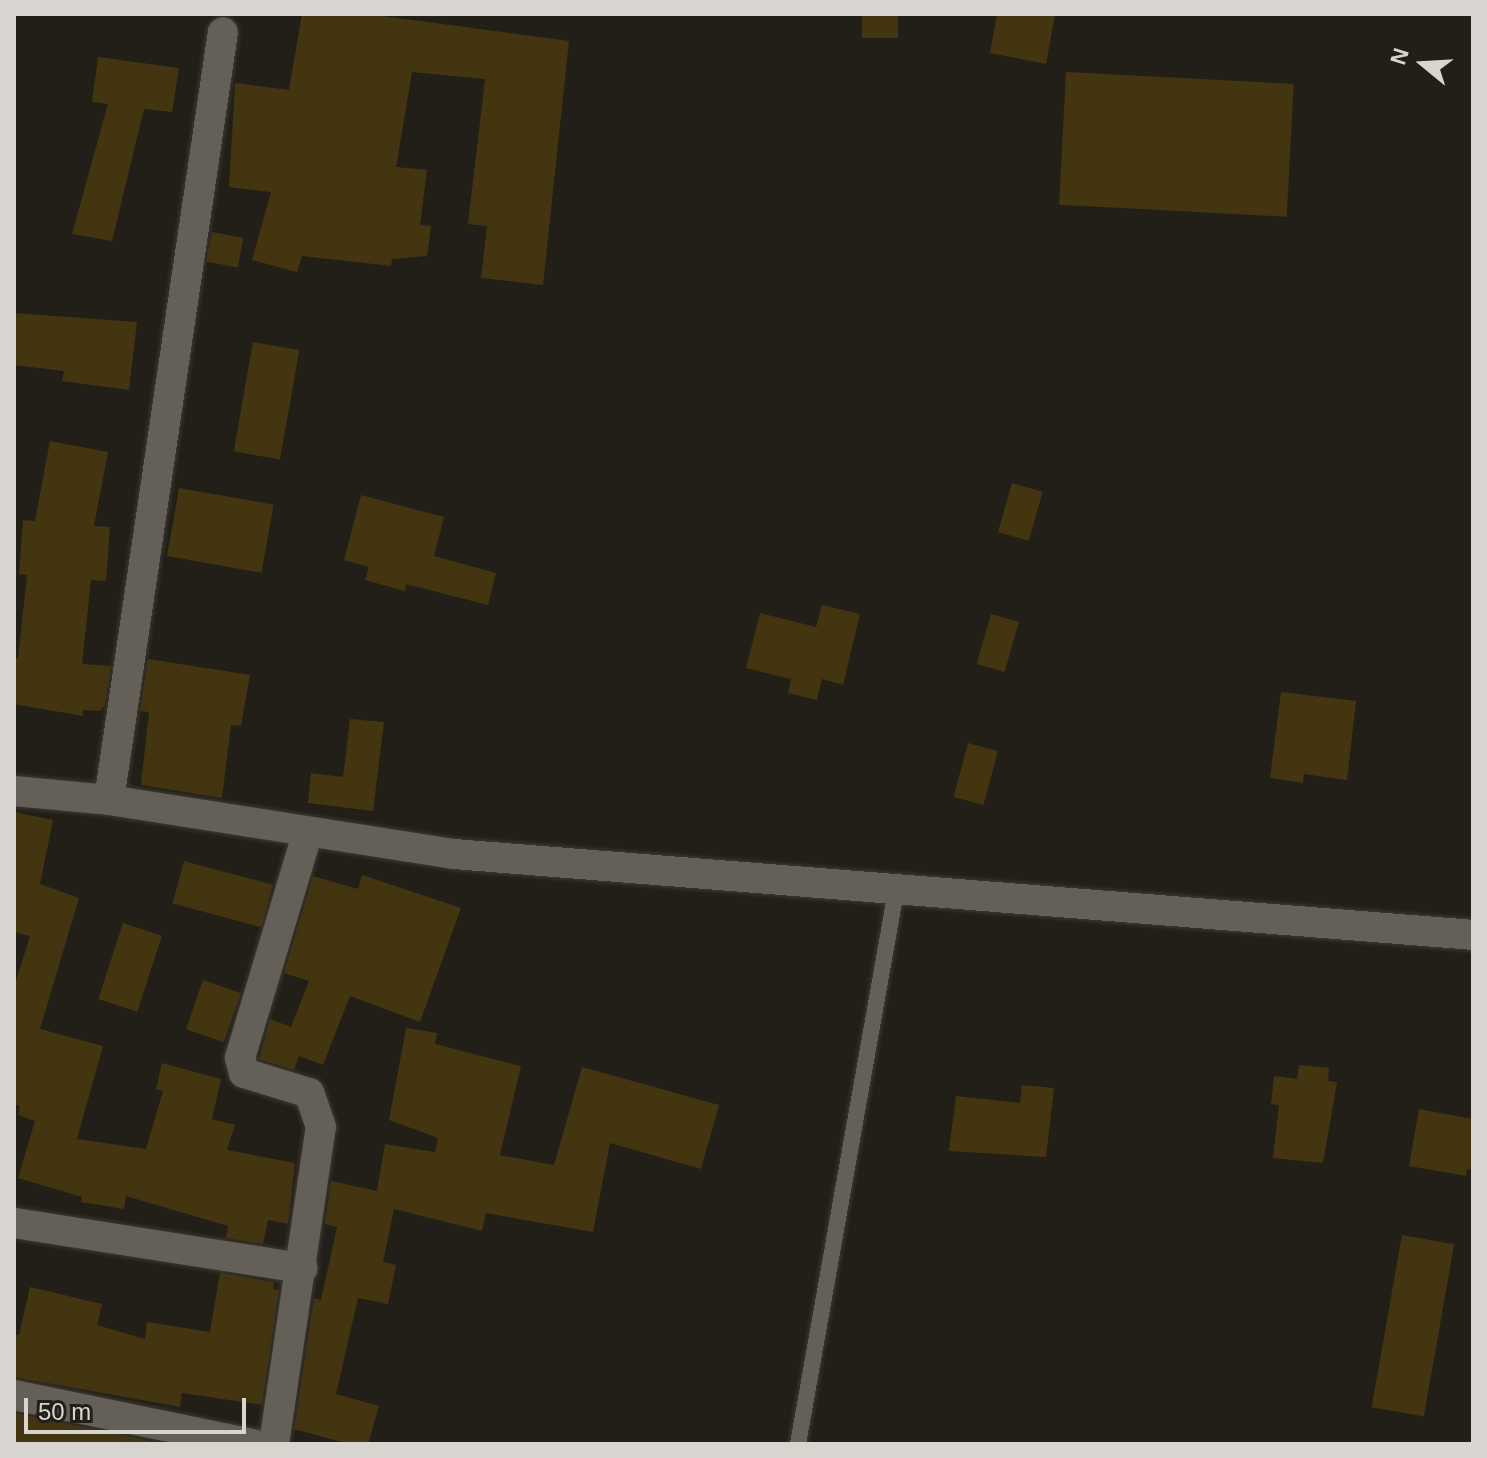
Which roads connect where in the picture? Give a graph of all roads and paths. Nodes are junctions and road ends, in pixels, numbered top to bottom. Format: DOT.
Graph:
graph roads {
  1 [pos="223,32"];
  2 [pos="14,791"];
  3 [pos="109,800"];
  4 [pos="307,835"];
  5 [pos="896,891"];
  6 [pos="1473,935"];
  7 [pos="14,1223"];
  8 [pos="303,1268"];
  9 [pos="14,1395"];
  10 [pos="253,1444"];
  11 [pos="274,1444"];
  12 [pos="798,1444"];
  1 -- 3 [label="street"];
  2 -- 3 [label="street"];
  3 -- 4 [label="street"];
  4 -- 5 [label="street"];
  4 -- 8 [label="street"];
  5 -- 6 [label="street"];
  5 -- 12 [label="lane"];
  7 -- 8 [label="street"];
  8 -- 11 [label="street"];
  9 -- 10 [label="street"];
}
